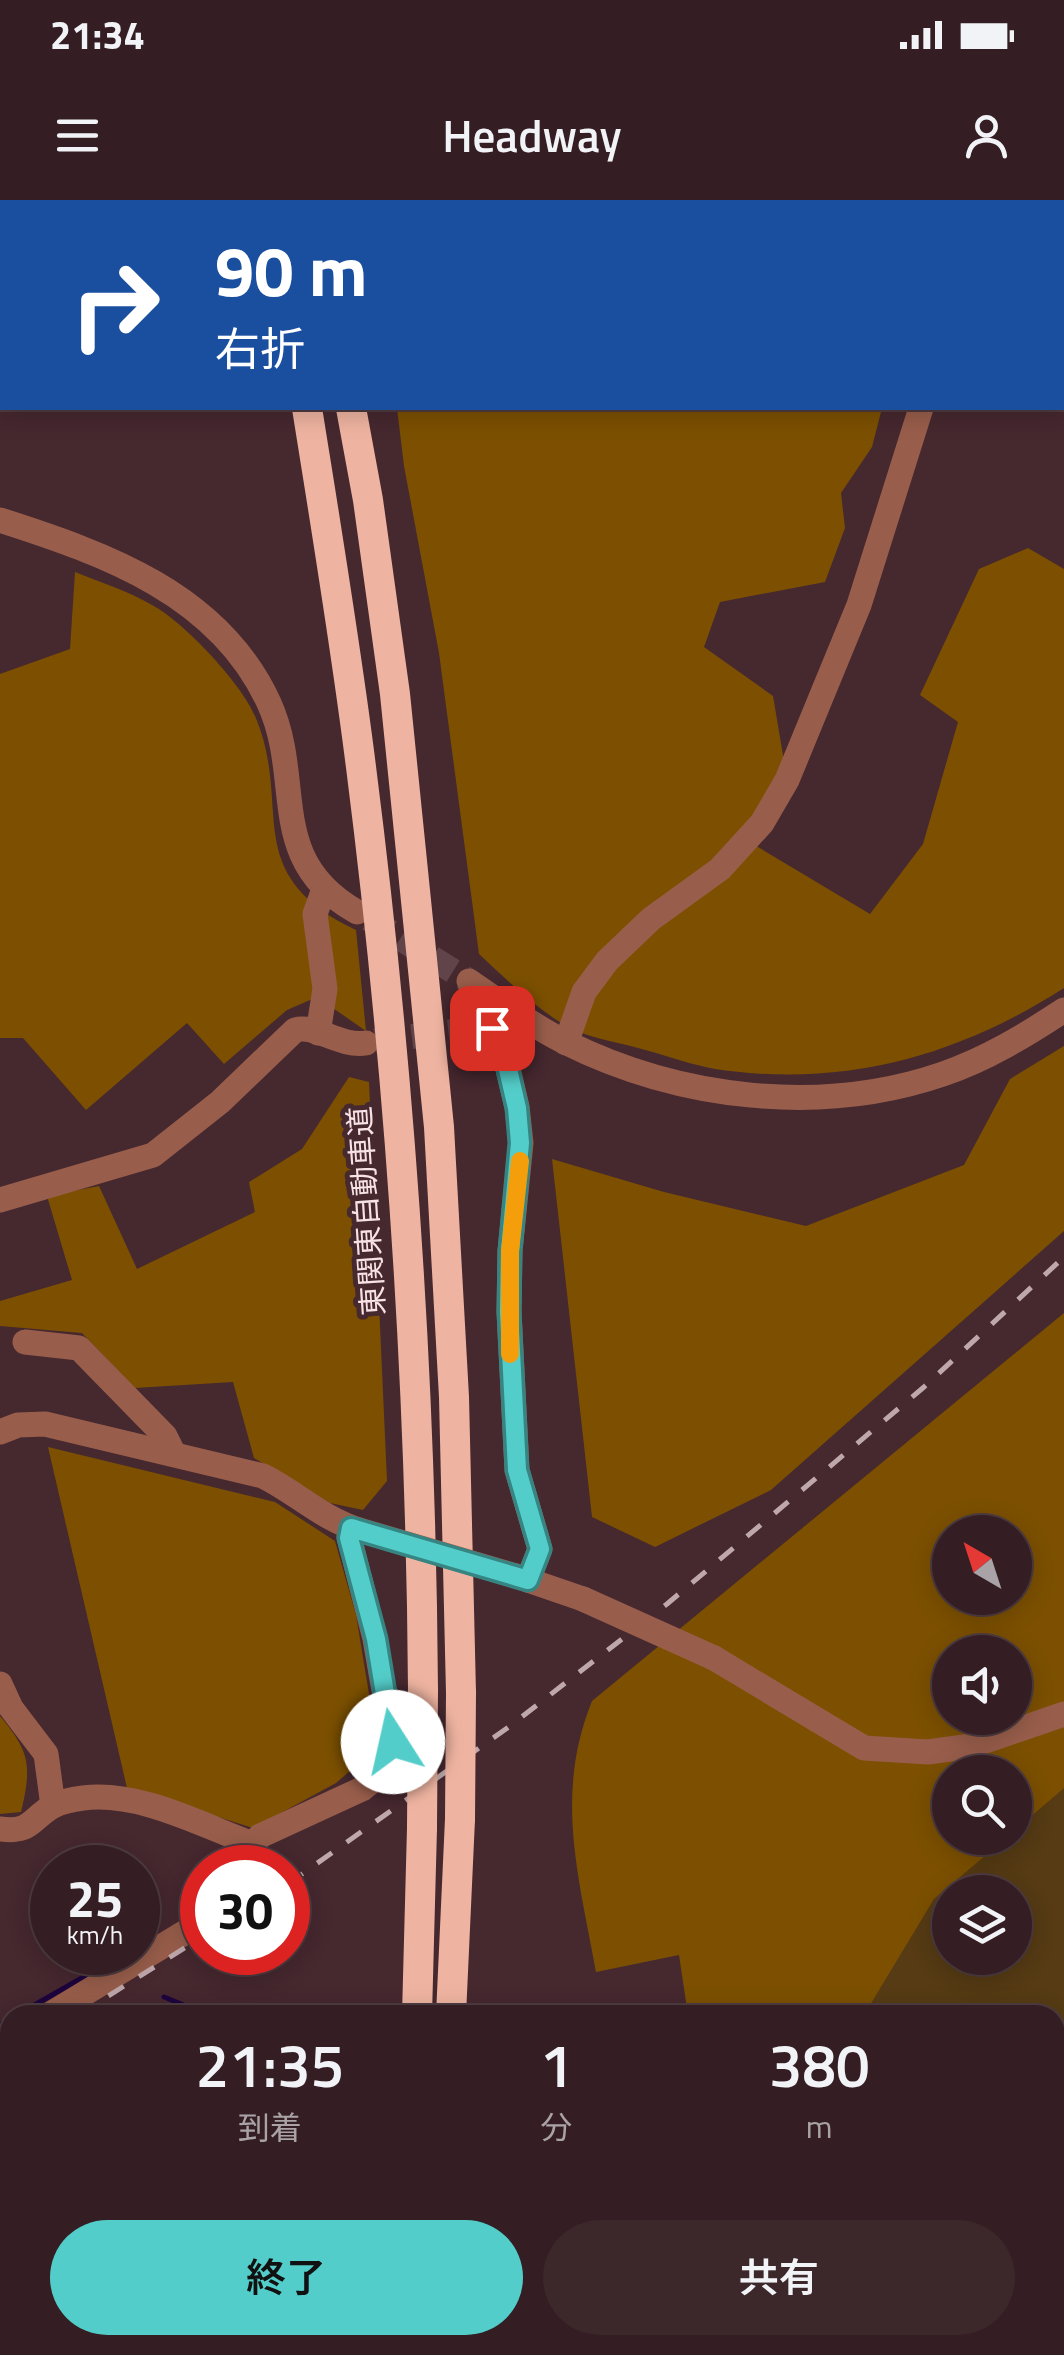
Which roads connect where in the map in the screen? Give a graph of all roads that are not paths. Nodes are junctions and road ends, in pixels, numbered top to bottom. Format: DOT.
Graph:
graph roads {
  1 [pos="293,410"];
  2 [pos="307,410"];
  3 [pos="351,410"];
  4 [pos="920,410"];
  5 [pos="0,520"];
  6 [pos="342,632"];
  7 [pos="324,888"];
  8 [pos="357,912"];
  9 [pos="468,981"];
  10 [pos="1064,1010"];
  11 [pos="497,1023"];
  12 [pos="318,1033"];
  13 [pos="366,1043"];
  14 [pos="566,1043"];
  15 [pos="0,1200"];
  16 [pos="25,1342"];
  17 [pos="0,1432"];
  18 [pos="174,1454"];
  19 [pos="355,1529"];
  20 [pos="522,1578"];
  21 [pos="0,1684"];
  22 [pos="1064,1714"];
  23 [pos="52,1806"];
  24 [pos="0,1829"];
  25 [pos="227,1845"];
  26 [pos="263,1845"];
  27 [pos="180,1935"];
  28 [pos="65,2005"];
  29 [pos="417,2005"];
  30 [pos="451,2005"];
  1 -- 6 [label="highway"];
  2 -- 6 [label="highway, 東関東自動車道"];
  3 -- 30 [label="highway, bridge"];
  4 -- 14 [label="street"];
  5 -- 7 [label="street"];
  6 -- 29 [label="highway, 東関東自動車道, bridge"];
  7 -- 8 [label="street"];
  7 -- 12 [label="street"];
  9 -- 11 [label="street"];
  10 -- 14 [label="street"];
  11 -- 14 [label="street"];
  11 -- 20 [label="street"];
  12 -- 13 [label="street"];
  12 -- 15 [label="street"];
  16 -- 18 [label="street"];
  17 -- 18 [label="street"];
  18 -- 19 [label="street"];
  19 -- 20 [label="street, bridge"];
  19 -- 26 [label="street"];
  20 -- 22 [label="street, bridge"];
  21 -- 23 [label="street"];
  23 -- 24 [label="street"];
  23 -- 25 [label="street"];
  27 -- 28 [label="street"];
}
